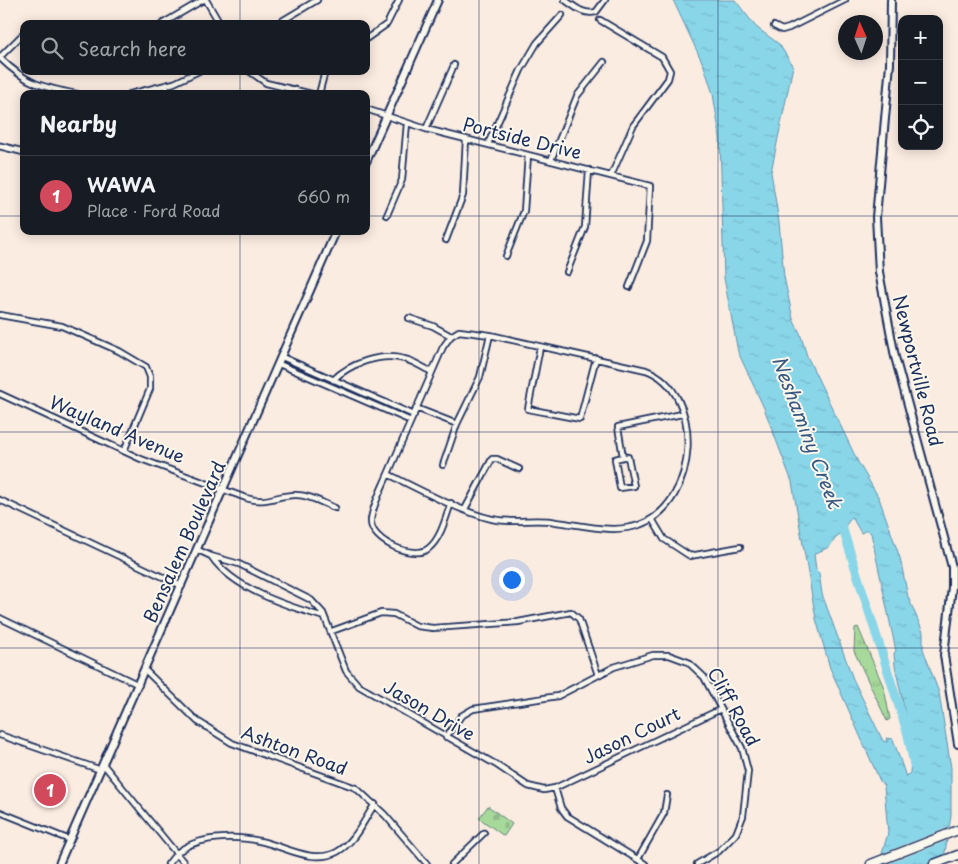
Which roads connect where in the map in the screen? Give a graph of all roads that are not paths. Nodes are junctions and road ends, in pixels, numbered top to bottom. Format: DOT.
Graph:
graph roads {
  1 [pos="205,0"];
  2 [pos="317,0"];
  3 [pos="399,0"];
  4 [pos="438,0"];
  5 [pos="565,0"];
  6 [pos="605,0"];
  7 [pos="845,0"];
  8 [pos="891,0"];
  9 [pos="562,15"];
  10 [pos="169,20"];
  11 [pos="218,20"];
  12 [pos="284,20"];
  13 [pos="600,20"];
  14 [pos="774,26"];
  15 [pos="370,36"];
  16 [pos="20,37"];
  17 [pos="0,57"];
  18 [pos="604,62"];
  19 [pos="454,65"];
  20 [pos="190,75"];
  21 [pos="255,75"];
  22 [pos="324,75"];
  23 [pos="166,86"];
  24 [pos="61,90"];
  25 [pos="148,90"];
  26 [pos="167,90"];
  27 [pos="297,90"];
  28 [pos="320,90"];
  29 [pos="370,111"];
  30 [pos="386,117"];
  31 [pos="407,123"];
  32 [pos="426,129"];
  33 [pos="466,139"];
  34 [pos="488,144"];
  35 [pos="0,146"];
  36 [pos="20,151"];
  37 [pos="370,153"];
  38 [pos="528,155"];
  39 [pos="552,160"];
  40 [pos="589,170"];
  41 [pos="612,176"];
  42 [pos="387,215"];
  43 [pos="333,235"];
  44 [pos="446,240"];
  45 [pos="506,256"];
  46 [pos="567,272"];
  47 [pos="629,287"];
  48 [pos="0,315"];
  49 [pos="409,318"];
  50 [pos="490,335"];
  51 [pos="451,336"];
  52 [pos="540,347"];
  53 [pos="282,357"];
  54 [pos="596,358"];
  55 [pos="279,364"];
  56 [pos="432,372"];
  57 [pos="333,380"];
  58 [pos="0,394"];
  59 [pos="416,408"];
  60 [pos="682,414"];
  61 [pos="414,415"];
  62 [pos="411,421"];
  63 [pos="457,424"];
  64 [pos="124,452"];
  65 [pos="623,457"];
  66 [pos="443,465"];
  67 [pos="519,469"];
  68 [pos="388,474"];
  69 [pos="224,490"];
  70 [pos="0,500"];
  71 [pos="452,503"];
  72 [pos="335,508"];
  73 [pos="465,509"];
  74 [pos="652,519"];
  75 [pos="740,547"];
  76 [pos="198,550"];
  77 [pos="211,556"];
  78 [pos="182,586"];
  79 [pos="955,587"];
  80 [pos="324,617"];
  81 [pos="0,618"];
  82 [pos="332,631"];
  83 [pos="145,670"];
  84 [pos="598,675"];
  85 [pos="138,685"];
  86 [pos="721,709"];
  87 [pos="0,735"];
  88 [pos="446,736"];
  89 [pos="958,744"];
  90 [pos="102,767"];
  91 [pos="555,788"];
  92 [pos="667,795"];
  93 [pos="375,804"];
  94 [pos="0,812"];
  95 [pos="958,830"];
  96 [pos="484,833"];
  97 [pos="70,840"];
  98 [pos="176,854"];
  99 [pos="958,855"];
  100 [pos="638,859"];
  101 [pos="59,864"];
  102 [pos="168,864"];
  103 [pos="185,864"];
  104 [pos="427,864"];
  105 [pos="452,864"];
  106 [pos="645,864"];
  107 [pos="696,864"];
  108 [pos="872,864"];
  109 [pos="934,864"];
  1 -- 10 [label="street"];
  1 -- 11 [label="street"];
  2 -- 12 [label="street"];
  3 -- 15 [label="street"];
  4 -- 30 [label="main road"];
  5 -- 6 [label="street"];
  7 -- 14 [label="street"];
  8 -- 79 [label="main road, Newportville Road"];
  9 -- 34 [label="street"];
  13 -- 41 [label="street"];
  16 -- 17 [label="street"];
  17 -- 24 [label="street"];
  18 -- 39 [label="street"];
  19 -- 32 [label="street"];
  20 -- 23 [label="street"];
  21 -- 27 [label="street"];
  22 -- 28 [label="street"];
  23 -- 25 [label="street"];
  23 -- 26 [label="street"];
  29 -- 30 [label="street, Portside Drive"];
  30 -- 31 [label="street, Portside Drive"];
  30 -- 37 [label="main road"];
  31 -- 32 [label="street, Portside Drive"];
  31 -- 42 [label="street"];
  32 -- 33 [label="street, Portside Drive"];
  33 -- 34 [label="street, Portside Drive"];
  33 -- 44 [label="street"];
  34 -- 38 [label="street, Portside Drive"];
  35 -- 36 [label="street"];
  38 -- 39 [label="street, Portside Drive"];
  38 -- 45 [label="street"];
  39 -- 40 [label="street, Portside Drive"];
  40 -- 41 [label="street, Portside Drive"];
  40 -- 46 [label="street"];
  41 -- 47 [label="street, Portside Drive"];
  43 -- 53 [label="main road, Bensalem Boulevard"];
  48 -- 64 [label="street"];
  49 -- 51 [label="street"];
  50 -- 51 [label="street"];
  50 -- 52 [label="street"];
  50 -- 63 [label="street"];
  51 -- 56 [label="street"];
  52 -- 54 [label="street"];
  52 -- 54 [label="street"];
  53 -- 55 [label="main road, Bensalem Boulevard"];
  53 -- 57 [label="street"];
  54 -- 60 [label="street"];
  55 -- 62 [label="street"];
  55 -- 69 [label="main road, Bensalem Boulevard"];
  56 -- 57 [label="street"];
  56 -- 59 [label="street"];
  57 -- 61 [label="street"];
  58 -- 64 [label="street, Wayland Avenue"];
  59 -- 61 [label="street"];
  59 -- 63 [label="street"];
  60 -- 65 [label="street"];
  60 -- 74 [label="street"];
  61 -- 62 [label="street"];
  62 -- 68 [label="street"];
  63 -- 66 [label="street"];
  64 -- 69 [label="street, Wayland Avenue"];
  65 -- 65 [label="street"];
  67 -- 73 [label="street"];
  68 -- 71 [label="street"];
  68 -- 71 [label="street"];
  69 -- 72 [label="street, Wayland Avenue"];
  69 -- 76 [label="main road, Bensalem Boulevard"];
  70 -- 78 [label="street"];
  71 -- 73 [label="street"];
  73 -- 74 [label="street"];
  74 -- 75 [label="street"];
  76 -- 77 [label="street, Jason Drive"];
  76 -- 78 [label="main road, Bensalem Boulevard"];
  77 -- 80 [label="street, Jason Drive"];
  77 -- 80 [label="street, Jason Drive"];
  78 -- 83 [label="main road, Bensalem Boulevard"];
  79 -- 89 [label="main road, Newportville Road"];
  80 -- 82 [label="street, Jason Drive"];
  81 -- 85 [label="street"];
  82 -- 84 [label="street"];
  82 -- 88 [label="street, Jason Drive"];
  83 -- 85 [label="main road, Bensalem Boulevard"];
  83 -- 93 [label="street, Ashton Road"];
  84 -- 86 [label="street, Cliff Road"];
  84 -- 88 [label="street, Cliff Road"];
  85 -- 90 [label="main road, Bensalem Boulevard"];
  86 -- 91 [label="street, Jason Court"];
  86 -- 107 [label="street, Cliff Road"];
  87 -- 90 [label="street"];
  88 -- 91 [label="street, Jason Drive"];
  90 -- 97 [label="main road, Bensalem Boulevard"];
  90 -- 98 [label="street"];
  91 -- 100 [label="street"];
  92 -- 100 [label="street"];
  93 -- 98 [label="street"];
  93 -- 104 [label="street, Ashton Road"];
  94 -- 97 [label="street"];
  95 -- 108 [label="highway"];
  96 -- 105 [label="street"];
  97 -- 101 [label="main road, Bensalem Boulevard"];
  98 -- 102 [label="street"];
  98 -- 103 [label="street"];
  99 -- 109 [label="highway"];
  100 -- 106 [label="street"];
}
